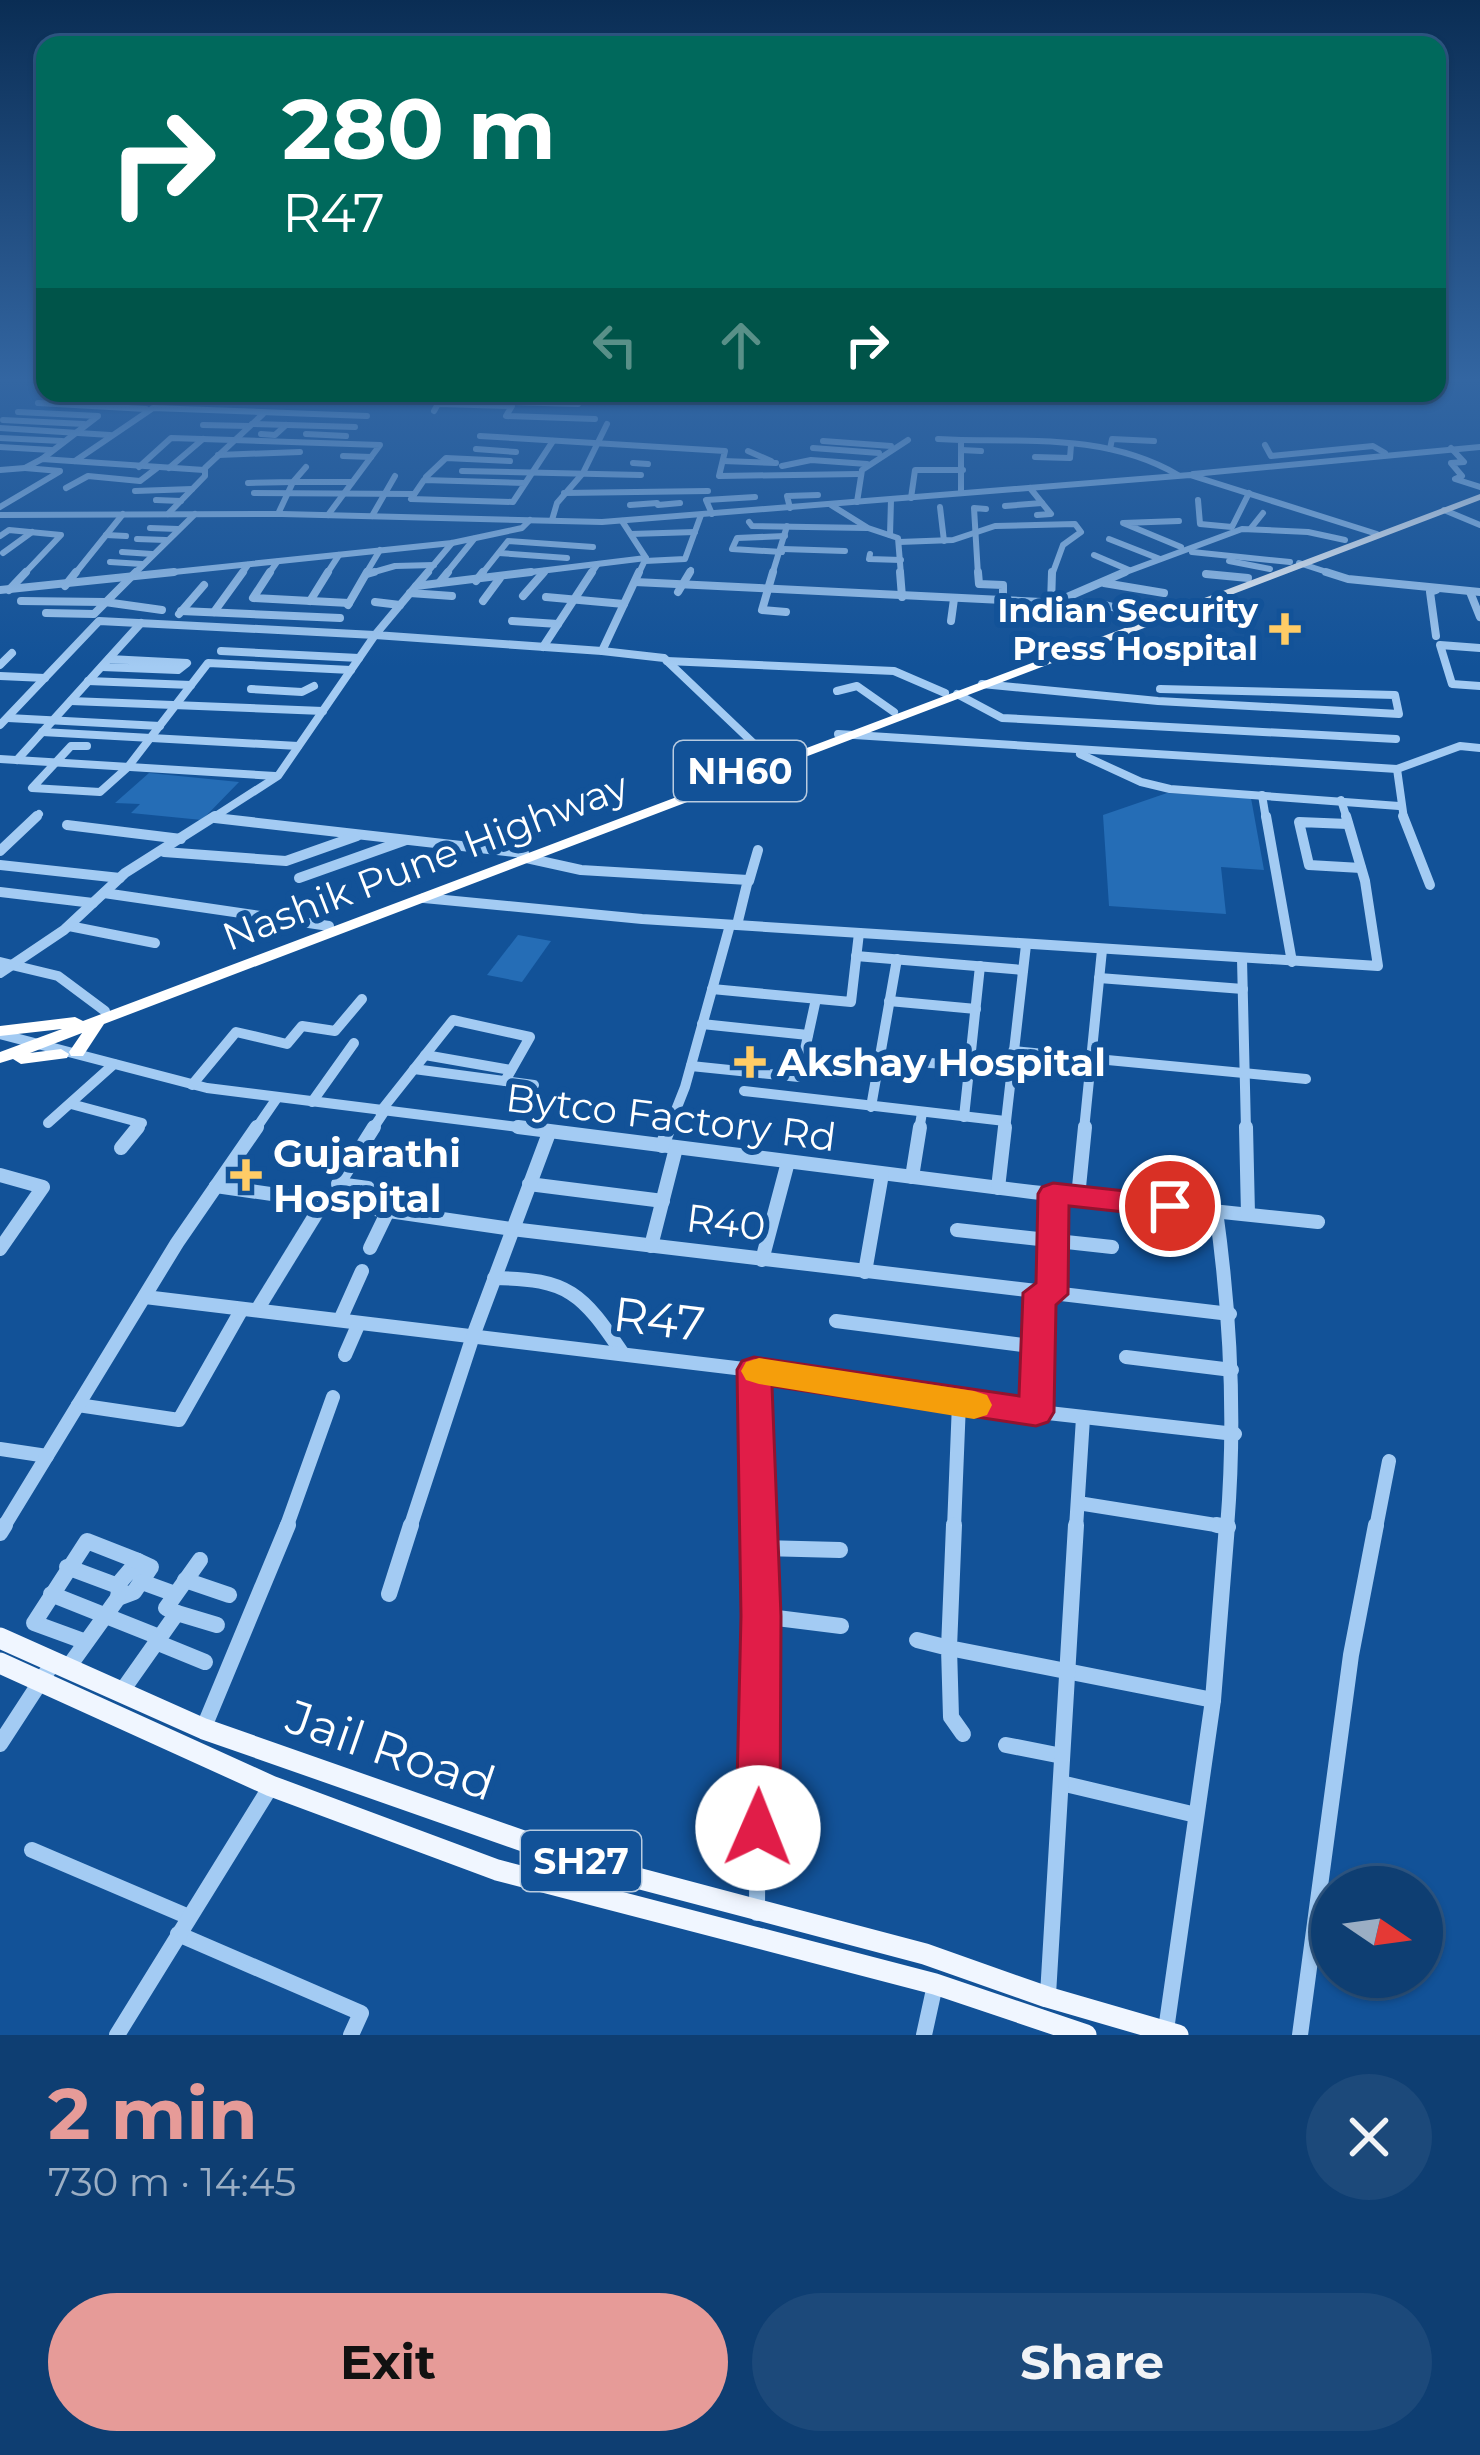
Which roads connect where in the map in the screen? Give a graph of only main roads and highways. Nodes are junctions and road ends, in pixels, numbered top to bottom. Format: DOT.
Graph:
graph roads {
  1 [pos="1480,493"];
  2 [pos="1373,533"];
  3 [pos="1295,562"];
  4 [pos="1150,619"];
  5 [pos="951,693"];
  6 [pos="842,736"];
  7 [pos="523,856"];
  8 [pos="101,1017"];
  9 [pos="75,1022"];
  10 [pos="11,1045"];
  11 [pos="0,1638"];
  12 [pos="0,1664"];
  13 [pos="54,1674"];
  14 [pos="609,1870"];
  15 [pos="598,1898"];
  16 [pos="1045,2009"];
  17 [pos="1172,2033"];
  18 [pos="1086,2035"];
  1 -- 2 [label="highway, Nashik Pune Highway / NH60"];
  1 -- 2 [label="highway, Nashik Pune Highway / NH60"];
  2 -- 3 [label="highway, Nashik Pune Highway / NH60"];
  2 -- 3 [label="highway, Nashik Pune Highway / NH60"];
  3 -- 4 [label="highway, Nashik Pune Highway / NH60"];
  3 -- 4 [label="highway, Nashik Pune Highway / NH60"];
  4 -- 5 [label="highway, Nashik Pune Highway / NH60"];
  4 -- 5 [label="highway, Nashik Pune Highway / NH60"];
  5 -- 6 [label="highway, Nashik Pune Highway / NH60"];
  5 -- 6 [label="highway, Nashik Pune Highway / NH60"];
  6 -- 7 [label="highway, Nashik Pune Highway / NH60"];
  6 -- 7 [label="highway, Nashik Pune Highway / NH60"];
  7 -- 8 [label="highway, Nashik Pune Highway / NH60"];
  7 -- 8 [label="highway, Nashik Pune Highway / NH60"];
  8 -- 9 [label="highway, Nashik Pune Highway / NH60"];
  8 -- 10 [label="highway, Nashik Pune Highway / NH60"];
  8 -- 10 [label="highway"];
  9 -- 10 [label="highway"];
  9 -- 10 [label="highway, Nashik Pune Highway / NH60"];
  11 -- 13 [label="main road, Jail Road / SH27"];
  12 -- 13 [label="main road"];
  13 -- 14 [label="main road, Jail Road / SH27"];
  13 -- 15 [label="main road"];
  14 -- 15 [label="main road"];
  14 -- 16 [label="main road, Jail Road / SH27"];
  15 -- 16 [label="main road"];
  16 -- 17 [label="main road, Jail Road / SH27"];
  16 -- 18 [label="main road"];
}
